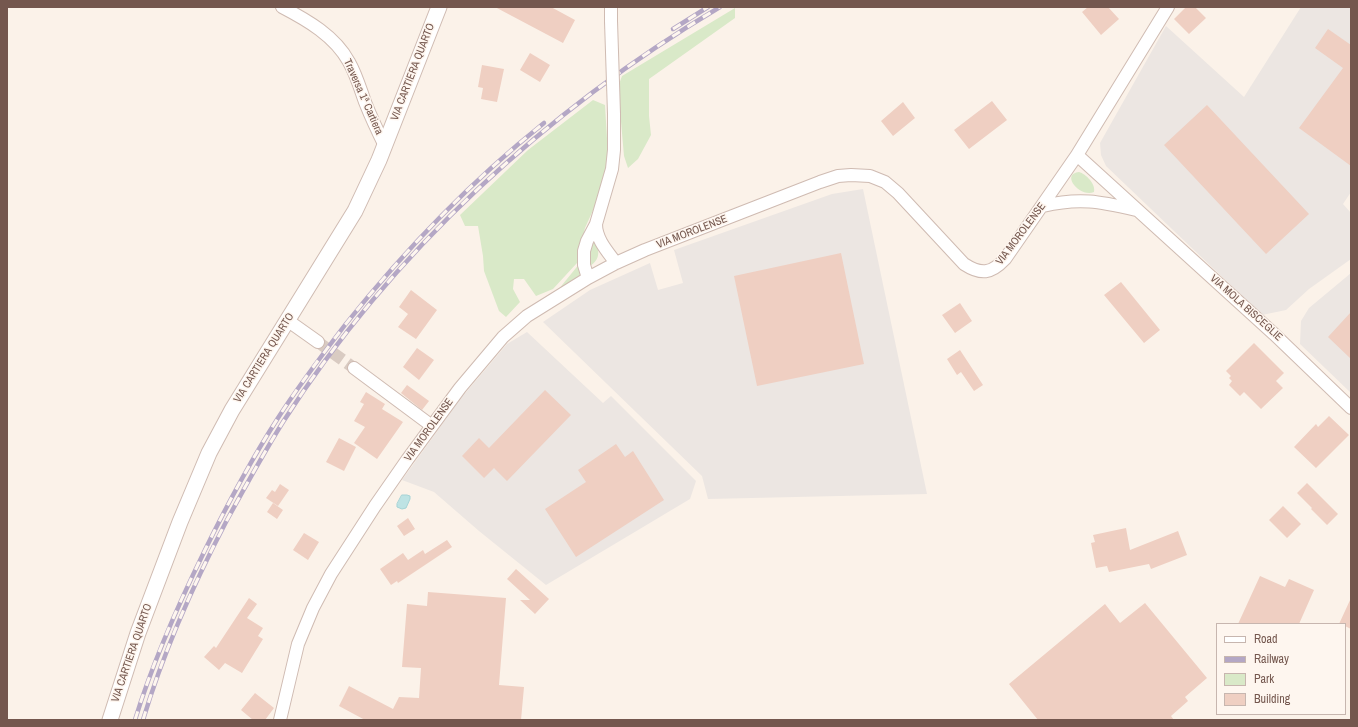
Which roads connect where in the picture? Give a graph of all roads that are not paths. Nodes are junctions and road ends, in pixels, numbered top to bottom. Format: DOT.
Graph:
graph roads {
  1 [pos="282,7"];
  2 [pos="439,7"];
  3 [pos="611,7"];
  4 [pos="1168,7"];
  5 [pos="385,146"];
  6 [pos="1077,155"];
  7 [pos="1043,206"];
  8 [pos="1138,211"];
  9 [pos="596,224"];
  10 [pos="616,263"];
  11 [pos="588,278"];
  12 [pos="287,320"];
  13 [pos="318,342"];
  14 [pos="354,368"];
  15 [pos="1351,408"];
  16 [pos="432,426"];
  17 [pos="110,720"];
  18 [pos="280,720"];
  1 -- 5 [label="street, Traversa 1ª Cartiera"];
  2 -- 5 [label="street, VIA CARTIERA QUARTO"];
  3 -- 9 [label="street, bridge"];
  4 -- 6 [label="street, VIA MOROLENSE"];
  5 -- 12 [label="street, VIA CARTIERA QUARTO"];
  6 -- 7 [label="street, VIA MOROLENSE"];
  6 -- 8 [label="street, VIA MOLA BISCEGLIE"];
  7 -- 8 [label="street, VIA MOLA BISCEGLIE"];
  7 -- 10 [label="street, VIA MOROLENSE"];
  8 -- 15 [label="street, VIA MOLA BISCEGLIE"];
  9 -- 10 [label="street"];
  9 -- 11 [label="street"];
  10 -- 11 [label="street, VIA MOROLENSE"];
  11 -- 16 [label="street, VIA MOROLENSE"];
  12 -- 13 [label="street"];
  12 -- 17 [label="street, VIA CARTIERA QUARTO"];
  14 -- 16 [label="street"];
  16 -- 18 [label="street, VIA MOROLENSE"];
}
